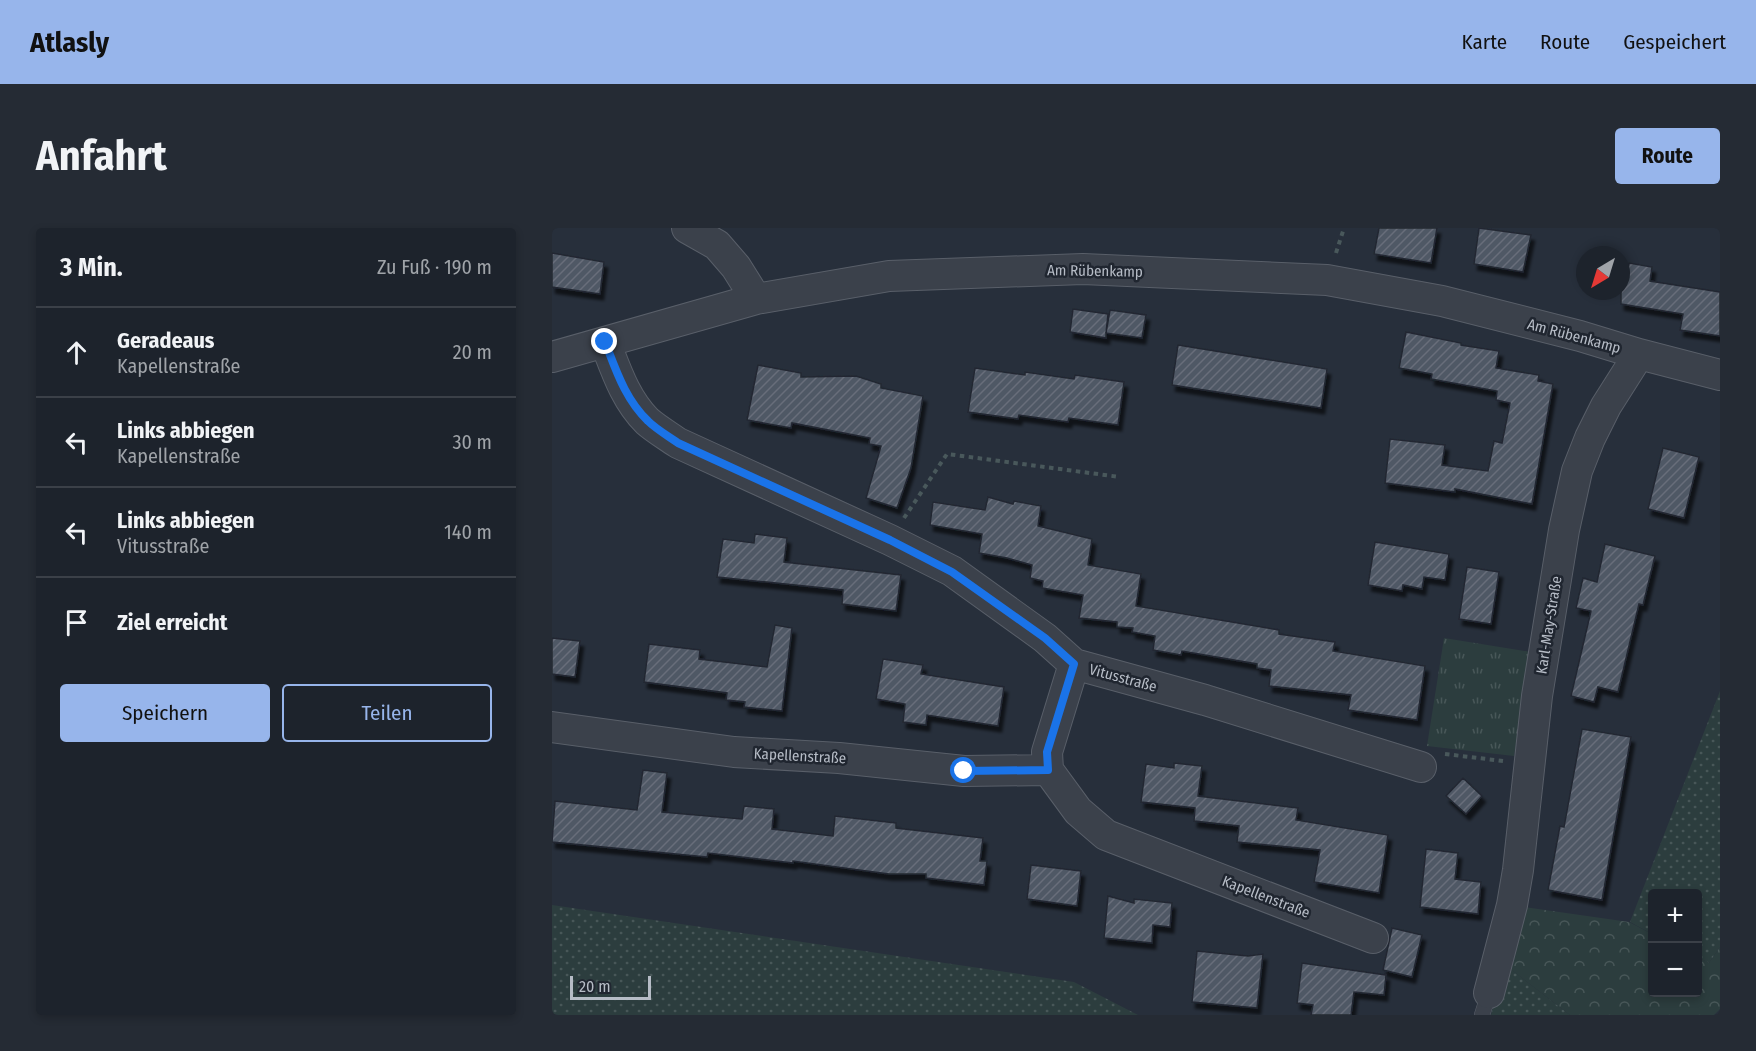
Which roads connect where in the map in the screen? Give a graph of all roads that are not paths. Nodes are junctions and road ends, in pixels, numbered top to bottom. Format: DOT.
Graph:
graph roads {
  1 [pos="687,228"];
  2 [pos="756,299"];
  3 [pos="605,342"];
  4 [pos="1639,354"];
  5 [pos="552,357"];
  6 [pos="1720,375"];
  7 [pos="1074,664"];
  8 [pos="552,727"];
  9 [pos="1421,767"];
  10 [pos="1048,770"];
  11 [pos="1373,938"];
  12 [pos="1486,1004"];
  1 -- 2 [label="street"];
  2 -- 3 [label="street, Am Rübenkamp"];
  2 -- 4 [label="street, Am Rübenkamp"];
  3 -- 5 [label="street, Am Rübenkamp"];
  3 -- 7 [label="street, Vitusstraße"];
  4 -- 6 [label="street"];
  4 -- 12 [label="street, Karl-May-Straße"];
  7 -- 9 [label="street, Vitusstraße"];
  7 -- 10 [label="street"];
  8 -- 10 [label="street, Kapellenstraße"];
  10 -- 11 [label="street, Kapellenstraße"];
}
